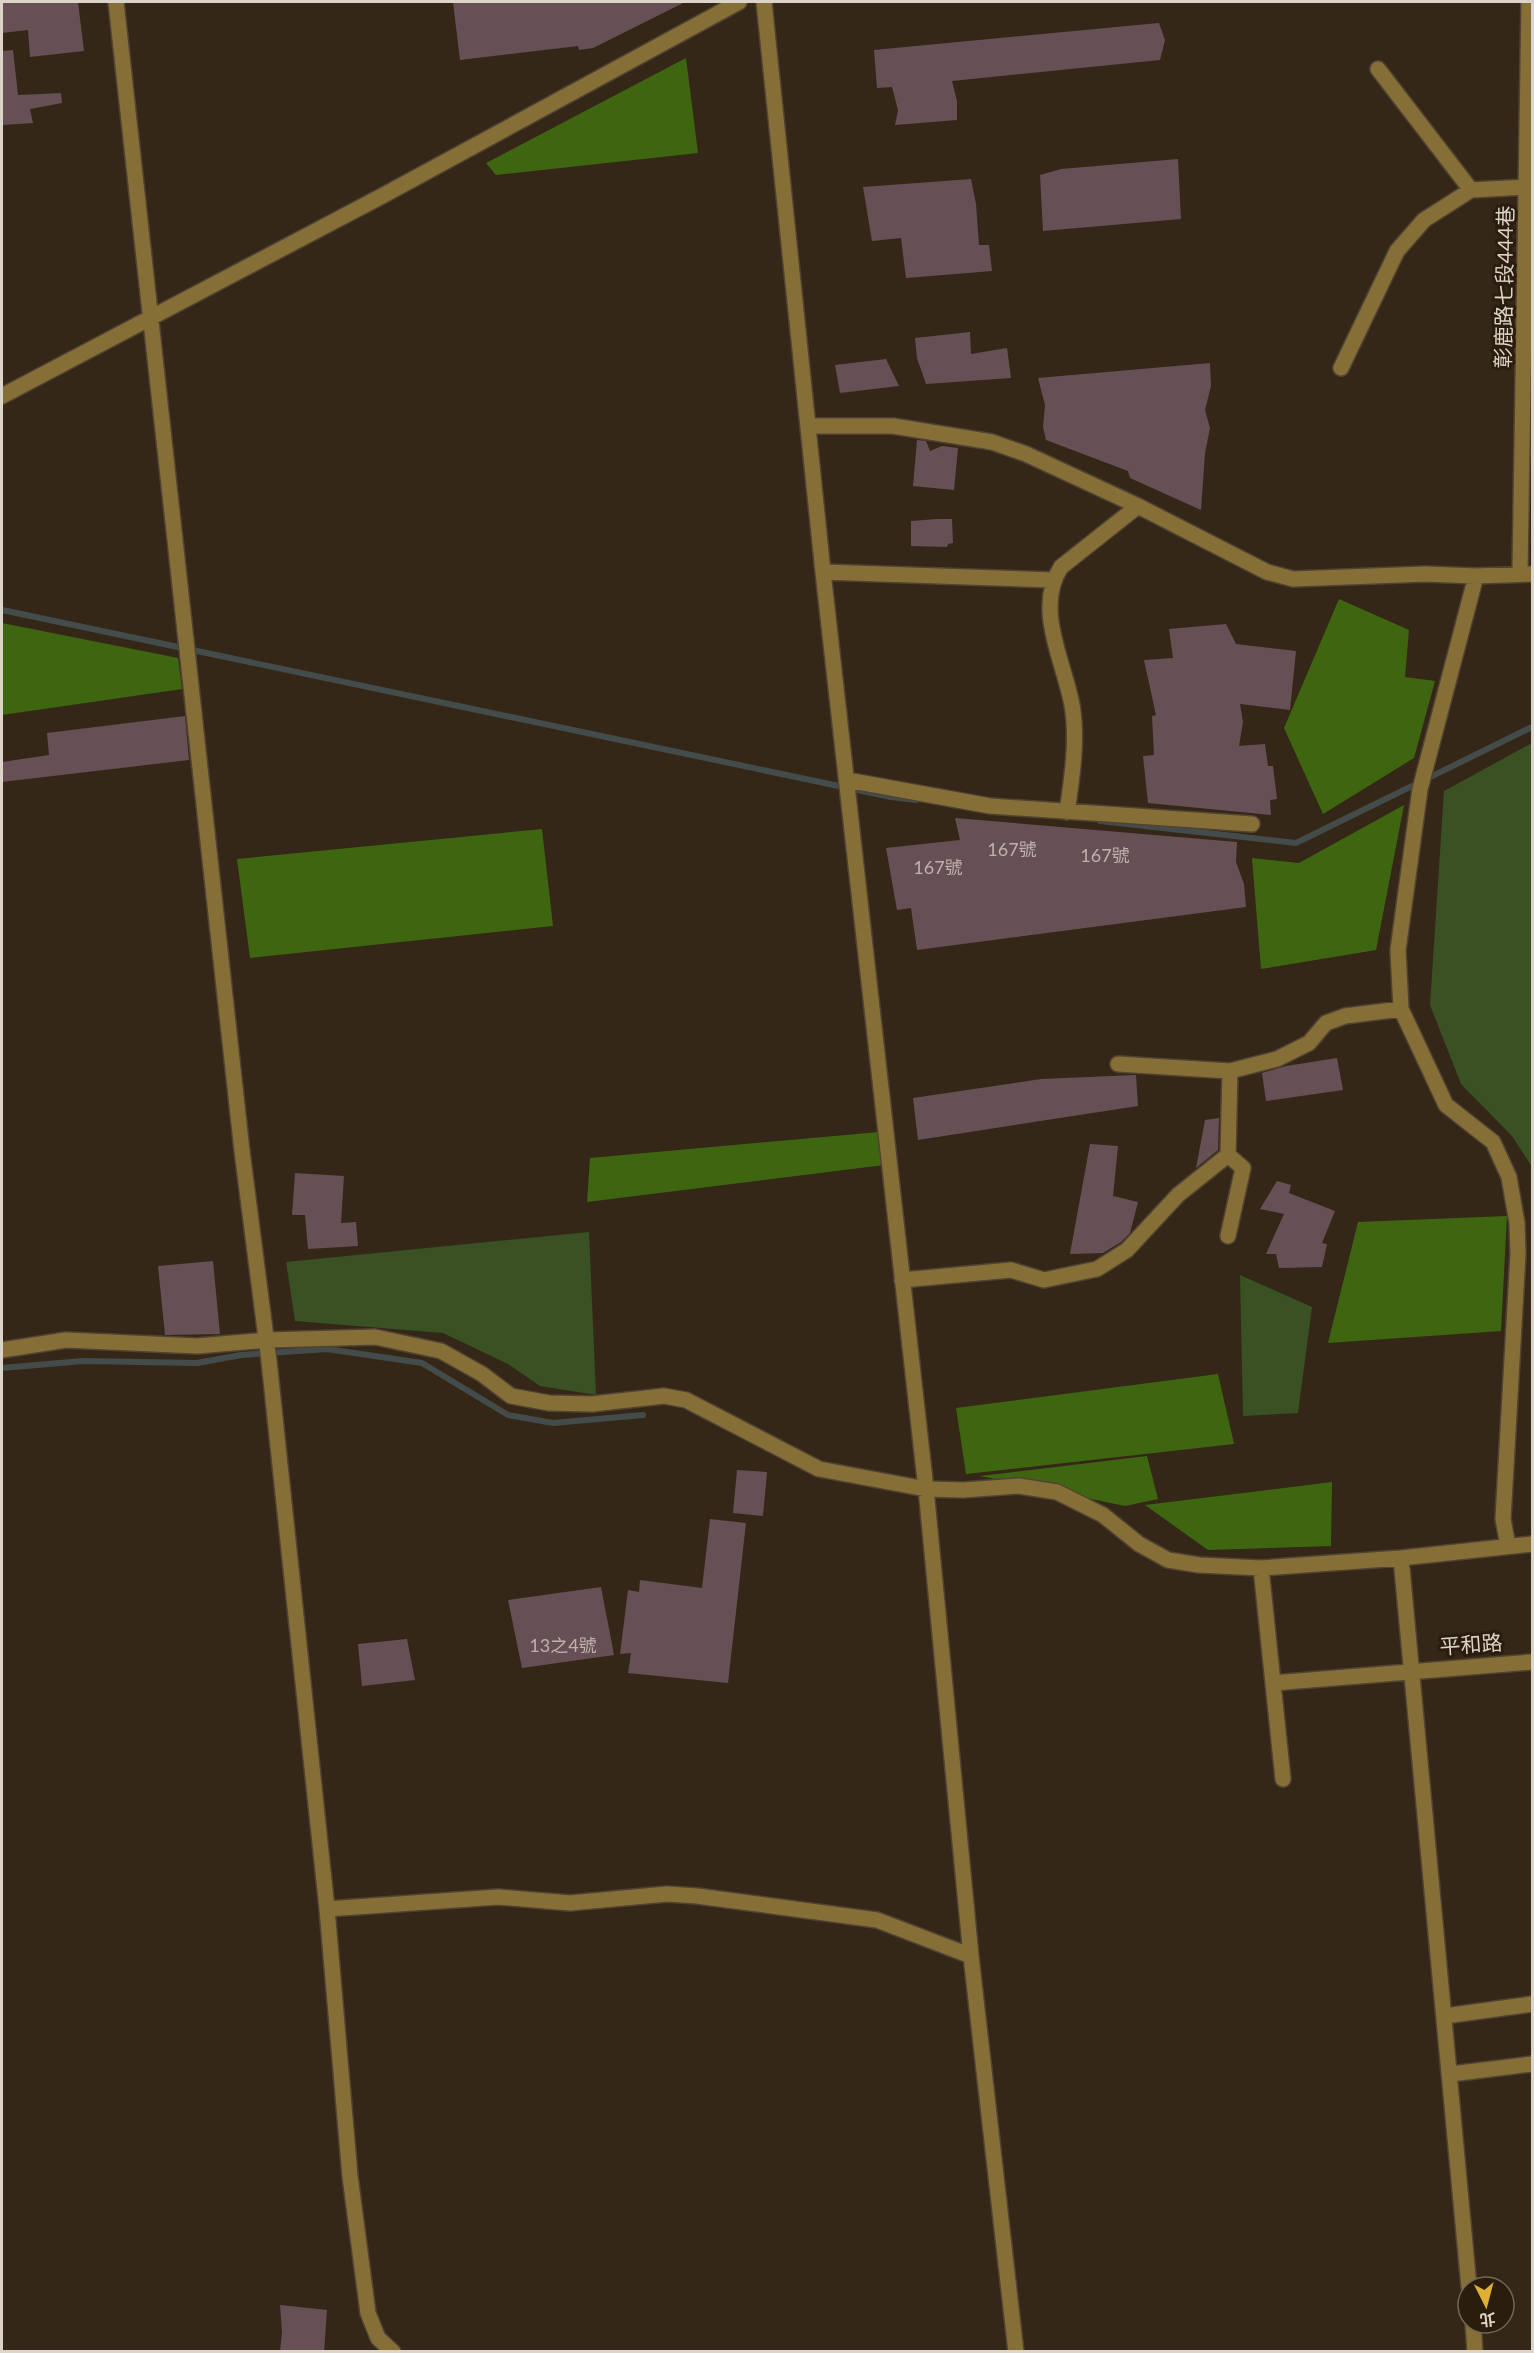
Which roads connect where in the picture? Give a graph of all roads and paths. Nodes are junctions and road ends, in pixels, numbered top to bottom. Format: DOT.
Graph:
graph roads {
  1 [pos="116,2"];
  2 [pos="739,2"];
  3 [pos="764,2"];
  4 [pos="1531,8"];
  5 [pos="1378,69"];
  6 [pos="1527,187"];
  7 [pos="1471,190"];
  8 [pos="150,318"];
  9 [pos="1341,368"];
  10 [pos="2,396"];
  11 [pos="810,426"];
  12 [pos="1138,506"];
  13 [pos="823,572"];
  14 [pos="1526,574"];
  15 [pos="1476,576"];
  16 [pos="1053,580"];
  17 [pos="847,780"];
  18 [pos="1067,812"];
  19 [pos="1252,824"];
  20 [pos="1401,1009"];
  21 [pos="1118,1064"];
  22 [pos="1230,1071"];
  23 [pos="1228,1155"];
  24 [pos="1228,1236"];
  25 [pos="902,1280"];
  26 [pos="267,1340"];
  27 [pos="2,1350"];
  28 [pos="926,1489"];
  29 [pos="1533,1544"];
  30 [pos="1509,1545"];
  31 [pos="1401,1558"];
  32 [pos="1261,1569"];
  33 [pos="1533,1662"];
  34 [pos="1413,1671"];
  35 [pos="1273,1683"];
  36 [pos="1283,1779"];
  37 [pos="327,1909"];
  38 [pos="971,1956"];
  39 [pos="1533,2004"];
  40 [pos="1445,2016"];
  41 [pos="1533,2064"];
  42 [pos="1450,2074"];
  43 [pos="1468,2275"];
  44 [pos="1474,2335"];
  45 [pos="393,2352"];
  46 [pos="1016,2352"];
  47 [pos="1475,2352"];
  1 -- 8 [label="street"];
  2 -- 8 [label="street"];
  3 -- 11 [label="street"];
  4 -- 6 [label="street, 彰鹿路七段444巷"];
  5 -- 7 [label="street"];
  6 -- 7 [label="street"];
  6 -- 14 [label="street, 彰鹿路七段444巷"];
  7 -- 9 [label="street"];
  8 -- 10 [label="street"];
  8 -- 26 [label="street"];
  11 -- 12 [label="street"];
  11 -- 13 [label="street"];
  12 -- 15 [label="street"];
  12 -- 16 [label="street"];
  13 -- 16 [label="street"];
  13 -- 17 [label="street"];
  14 -- 15 [label="street"];
  15 -- 20 [label="street"];
  16 -- 18 [label="street"];
  17 -- 18 [label="street"];
  17 -- 25 [label="street"];
  18 -- 19 [label="street"];
  20 -- 22 [label="street"];
  20 -- 30 [label="street"];
  21 -- 22 [label="street"];
  22 -- 23 [label="street"];
  23 -- 24 [label="street"];
  23 -- 25 [label="street"];
  25 -- 28 [label="street"];
  26 -- 27 [label="street"];
  26 -- 28 [label="street"];
  26 -- 37 [label="street"];
  28 -- 32 [label="street"];
  28 -- 38 [label="street"];
  29 -- 30 [label="street"];
  30 -- 31 [label="street"];
  31 -- 32 [label="street"];
  31 -- 34 [label="street"];
  32 -- 35 [label="street"];
  33 -- 34 [label="street, 平和路"];
  34 -- 35 [label="street, 平和路"];
  34 -- 40 [label="street"];
  35 -- 36 [label="street"];
  37 -- 38 [label="street"];
  37 -- 45 [label="street"];
  38 -- 46 [label="street"];
  39 -- 40 [label="street"];
  40 -- 42 [label="street"];
  41 -- 42 [label="street"];
  42 -- 43 [label="street"];
  44 -- 47 [label="street"];
}
